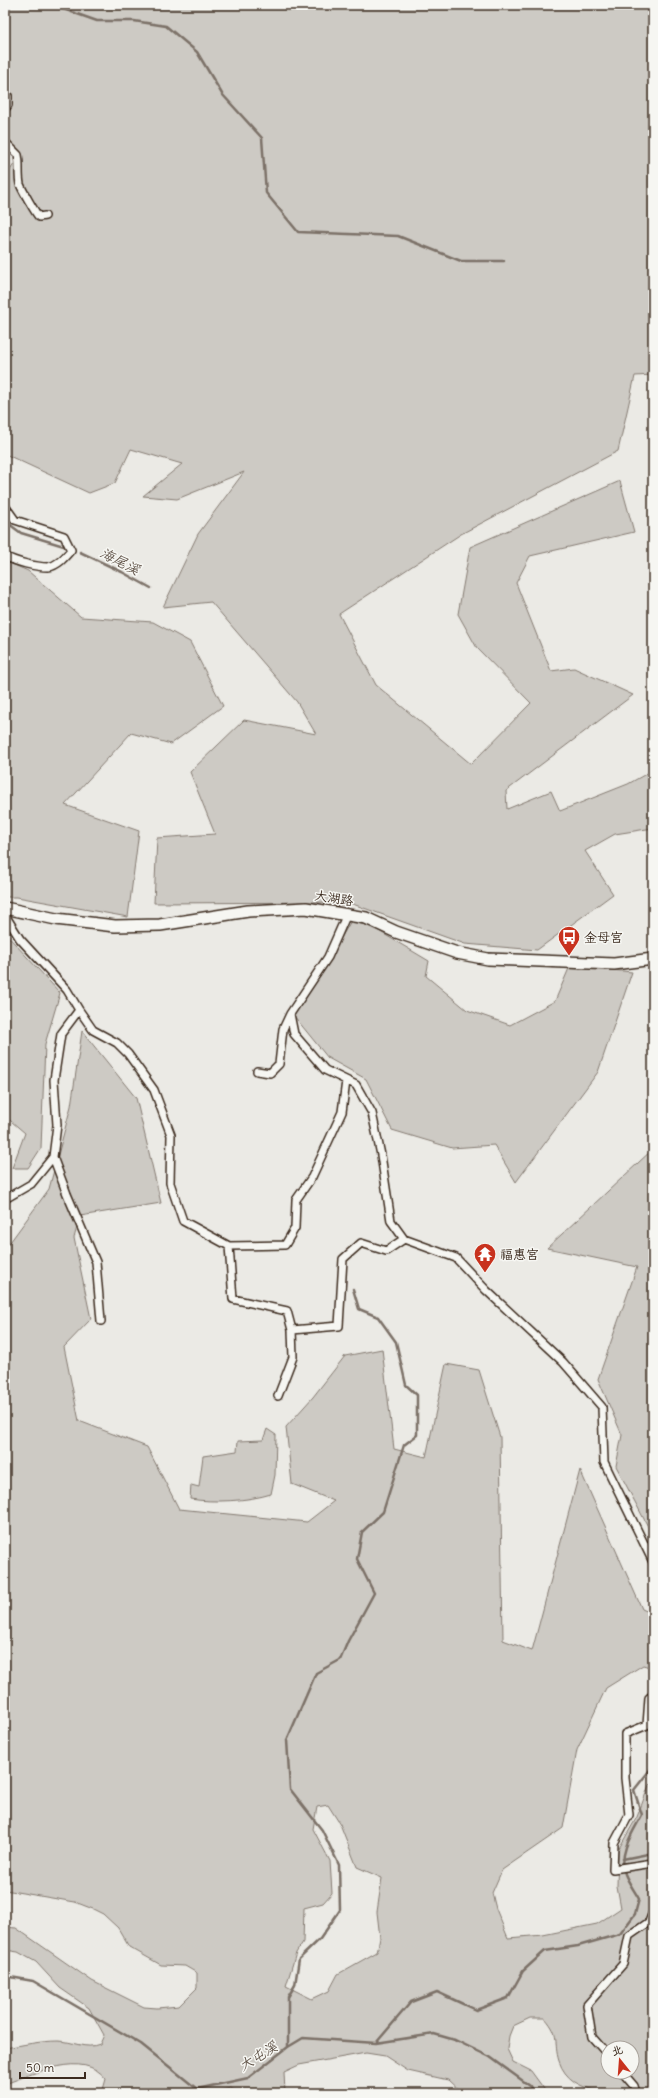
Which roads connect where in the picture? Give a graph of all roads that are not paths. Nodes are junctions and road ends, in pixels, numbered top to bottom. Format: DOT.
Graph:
graph roads {
  1 [pos="5,95"];
  2 [pos="5,109"];
  3 [pos="5,142"];
  4 [pos="45,216"];
  5 [pos="5,506"];
  6 [pos="5,556"];
  7 [pos="5,908"];
  8 [pos="347,914"];
  9 [pos="5,915"];
  10 [pos="653,959"];
  11 [pos="79,1010"];
  12 [pos="290,1014"];
  13 [pos="257,1071"];
  14 [pos="346,1081"];
  15 [pos="53,1158"];
  16 [pos="5,1199"];
  17 [pos="404,1239"];
  18 [pos="229,1246"];
  19 [pos="101,1321"];
  20 [pos="292,1330"];
  21 [pos="278,1396"];
  22 [pos="653,1562"];
  23 [pos="653,1695"];
  24 [pos="653,1863"];
  25 [pos="653,1912"];
  26 [pos="600,2046"];
  27 [pos="629,2080"];
  28 [pos="636,2093"];
  1 -- 2 [label="street"];
  3 -- 4 [label="street"];
  5 -- 6 [label="street"];
  7 -- 8 [label="street, 大湖路"];
  8 -- 10 [label="street, 大湖路"];
  8 -- 12 [label="street"];
  9 -- 11 [label="street"];
  11 -- 15 [label="street"];
  11 -- 18 [label="street"];
  12 -- 13 [label="street"];
  12 -- 14 [label="street"];
  14 -- 17 [label="street"];
  14 -- 18 [label="street"];
  15 -- 16 [label="street"];
  15 -- 19 [label="street"];
  17 -- 20 [label="street"];
  17 -- 22 [label="street"];
  18 -- 20 [label="street"];
  20 -- 21 [label="street"];
  23 -- 24 [label="street"];
  25 -- 26 [label="street"];
  27 -- 28 [label="street"];
}
